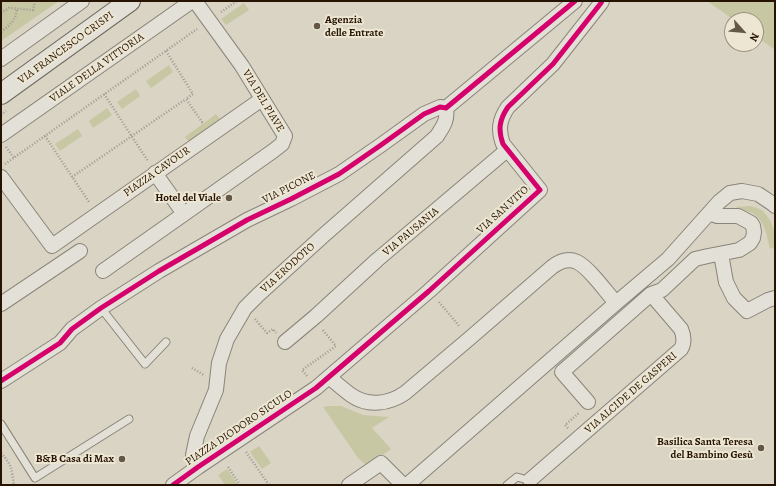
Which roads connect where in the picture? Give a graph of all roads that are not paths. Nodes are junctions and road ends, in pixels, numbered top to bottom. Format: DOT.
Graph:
graph roads {
  1 [pos="82,1"];
  2 [pos="130,1"];
  3 [pos="192,1"];
  4 [pos="195,1"];
  5 [pos="575,1"];
  6 [pos="602,1"];
  7 [pos="1,59"];
  8 [pos="1,94"];
  9 [pos="262,99"];
  10 [pos="446,108"];
  11 [pos="1,135"];
  12 [pos="507,150"];
  13 [pos="155,173"];
  14 [pos="1,177"];
  15 [pos="775,206"];
  16 [pos="709,213"];
  17 [pos="184,214"];
  18 [pos="80,251"];
  19 [pos="720,254"];
  20 [pos="103,271"];
  21 [pos="651,294"];
  22 [pos="775,298"];
  23 [pos="616,303"];
  24 [pos="1,304"];
  25 [pos="101,308"];
  26 [pos="166,342"];
  27 [pos="284,342"];
  28 [pos="329,377"];
  29 [pos="1,381"];
  30 [pos="316,388"];
  31 [pos="584,406"];
  32 [pos="129,419"];
  33 [pos="1,424"];
  34 [pos="198,467"];
  35 [pos="533,482"];
  36 [pos="173,485"];
  37 [pos="349,485"];
  38 [pos="403,485"];
  39 [pos="407,485"];
  40 [pos="507,485"];
  1 -- 7 [label="street"];
  2 -- 8 [label="main road, VIA FRANCESCO CRISPI"];
  3 -- 11 [label="street, VIALE DELLA VITTORIA"];
  4 -- 9 [label="street, VIA DEL PIAVE"];
  5 -- 10 [label="street, VIA PICONE"];
  6 -- 12 [label="street, VIA SAN VITO"];
  9 -- 13 [label="street, PIAZZA CAVOUR"];
  9 -- 17 [label="street, VIA DEL PIAVE"];
  10 -- 25 [label="street, VIA PICONE"];
  10 -- 34 [label="street, VIA ERODOTO"];
  12 -- 27 [label="street, VIA PAUSANIA"];
  12 -- 28 [label="street, VIA SAN VITO"];
  13 -- 14 [label="street, PIAZZA CAVOUR"];
  13 -- 17 [label="street"];
  15 -- 16 [label="street"];
  16 -- 19 [label="street, VIA ALCIDE DE GASPERI"];
  16 -- 23 [label="street"];
  17 -- 20 [label="street, VIA DEL PIAVE"];
  18 -- 24 [label="street"];
  19 -- 21 [label="street, VIA ALCIDE DE GASPERI"];
  19 -- 22 [label="street"];
  21 -- 31 [label="street, VIA ALCIDE DE GASPERI"];
  21 -- 35 [label="street, VIA ALCIDE DE GASPERI"];
  23 -- 28 [label="street"];
  23 -- 39 [label="street"];
  25 -- 26 [label="lane"];
  25 -- 29 [label="street, VIA PICONE"];
  28 -- 30 [label="street, VIA SAN VITO"];
  30 -- 34 [label="street, PIAZZA DIODORO SICULO"];
  32 -- 33 [label="lane"];
  34 -- 36 [label="street, PIAZZA DIODORO SICULO"];
  35 -- 40 [label="lane"];
  37 -- 38 [label="street"];
}
